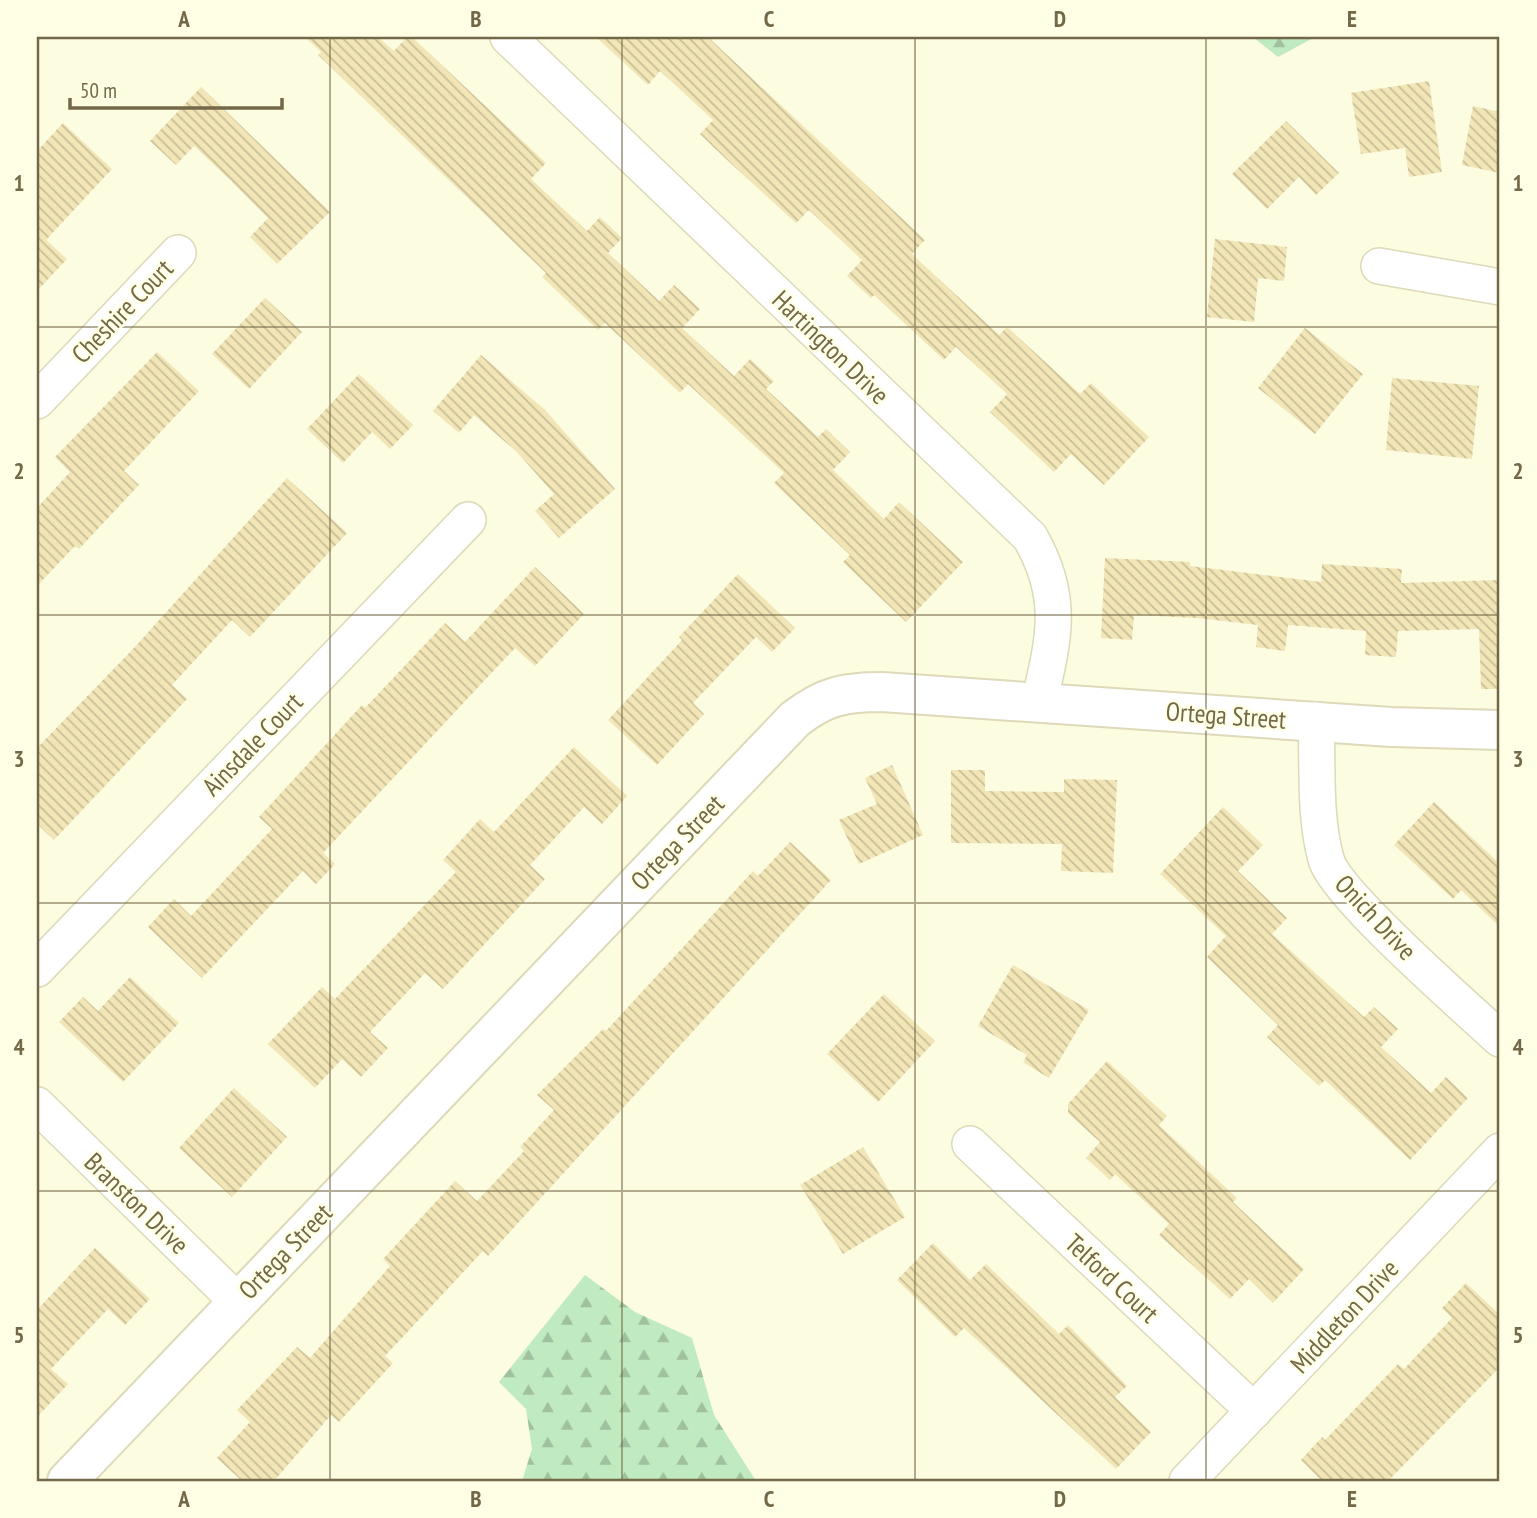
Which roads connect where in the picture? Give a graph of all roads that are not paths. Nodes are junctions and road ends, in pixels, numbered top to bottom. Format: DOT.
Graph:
graph roads {
  1 [pos="508,37"];
  2 [pos="178,253"];
  3 [pos="1379,266"];
  4 [pos="1500,287"];
  5 [pos="37,401"];
  6 [pos="468,520"];
  7 [pos="1039,703"];
  8 [pos="1316,720"];
  9 [pos="1500,730"];
  10 [pos="37,969"];
  11 [pos="1500,1040"];
  12 [pos="37,1105"];
  13 [pos="970,1144"];
  14 [pos="1500,1151"];
  15 [pos="237,1301"];
  16 [pos="1254,1411"];
  17 [pos="67,1481"];
  18 [pos="1187,1481"];
  1 -- 7 [label="street, Hartington Drive"];
  2 -- 5 [label="street, Cheshire Court"];
  3 -- 4 [label="street"];
  6 -- 10 [label="street, Ainsdale Court"];
  7 -- 8 [label="street, Ortega Street"];
  7 -- 15 [label="street, Ortega Street"];
  8 -- 9 [label="street, Ortega Street"];
  8 -- 11 [label="street, Onich Drive"];
  12 -- 15 [label="street, Branston Drive"];
  13 -- 16 [label="street, Telford Court"];
  14 -- 16 [label="street, Middleton Drive"];
  15 -- 17 [label="street, Ortega Street"];
  16 -- 18 [label="street, Middleton Drive"];
}
